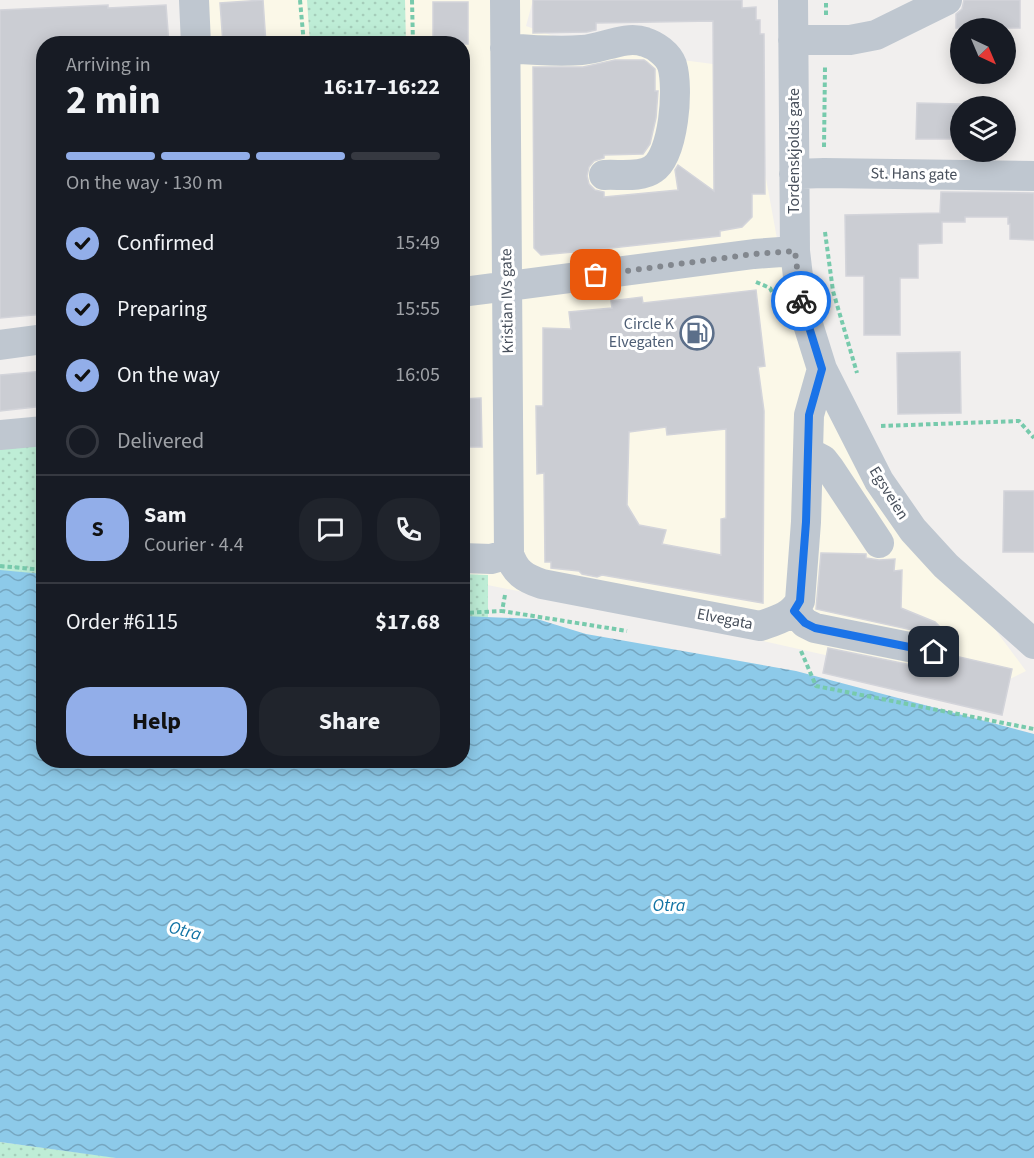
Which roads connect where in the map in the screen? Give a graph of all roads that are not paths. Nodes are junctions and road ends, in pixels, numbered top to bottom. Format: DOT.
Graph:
graph roads {
  1 [pos="194,0"];
  2 [pos="505,0"];
  3 [pos="793,0"];
  4 [pos="948,0"];
  5 [pos="196,36"];
  6 [pos="794,40"];
  7 [pos="505,48"];
  8 [pos="794,174"];
  9 [pos="604,175"];
  10 [pos="1034,176"];
  11 [pos="795,251"];
  12 [pos="507,287"];
  13 [pos="470,290"];
  14 [pos="801,302"];
  15 [pos="36,340"];
  16 [pos="0,345"];
  17 [pos="822,369"];
  18 [pos="36,432"];
  19 [pos="0,435"];
  20 [pos="808,452"];
  21 [pos="879,543"];
  22 [pos="510,554"];
  23 [pos="470,558"];
  24 [pos="789,614"];
  25 [pos="1034,644"];
  26 [pos="934,652"];
  1 -- 5 [label="street"];
  2 -- 7 [label="street, Kristian IVs gate"];
  3 -- 6 [label="street, Tordenskjolds gate"];
  4 -- 6 [label="street"];
  6 -- 8 [label="street, Tordenskjolds gate"];
  7 -- 9 [label="street"];
  7 -- 12 [label="street, Kristian IVs gate"];
  8 -- 10 [label="street, St. Hans gate"];
  8 -- 11 [label="street, Tordenskjolds gate"];
  11 -- 12 [label="street"];
  11 -- 14 [label="street, Tordenskjolds gate"];
  12 -- 13 [label="street"];
  12 -- 22 [label="street, Kristian IVs gate"];
  14 -- 17 [label="street, Egsveien"];
  15 -- 16 [label="street"];
  17 -- 20 [label="street"];
  17 -- 25 [label="street, Egsveien"];
  18 -- 19 [label="street"];
  20 -- 21 [label="street"];
  20 -- 24 [label="street"];
  22 -- 23 [label="street"];
  22 -- 24 [label="street, Elvegata"];
  24 -- 26 [label="street"];
}
